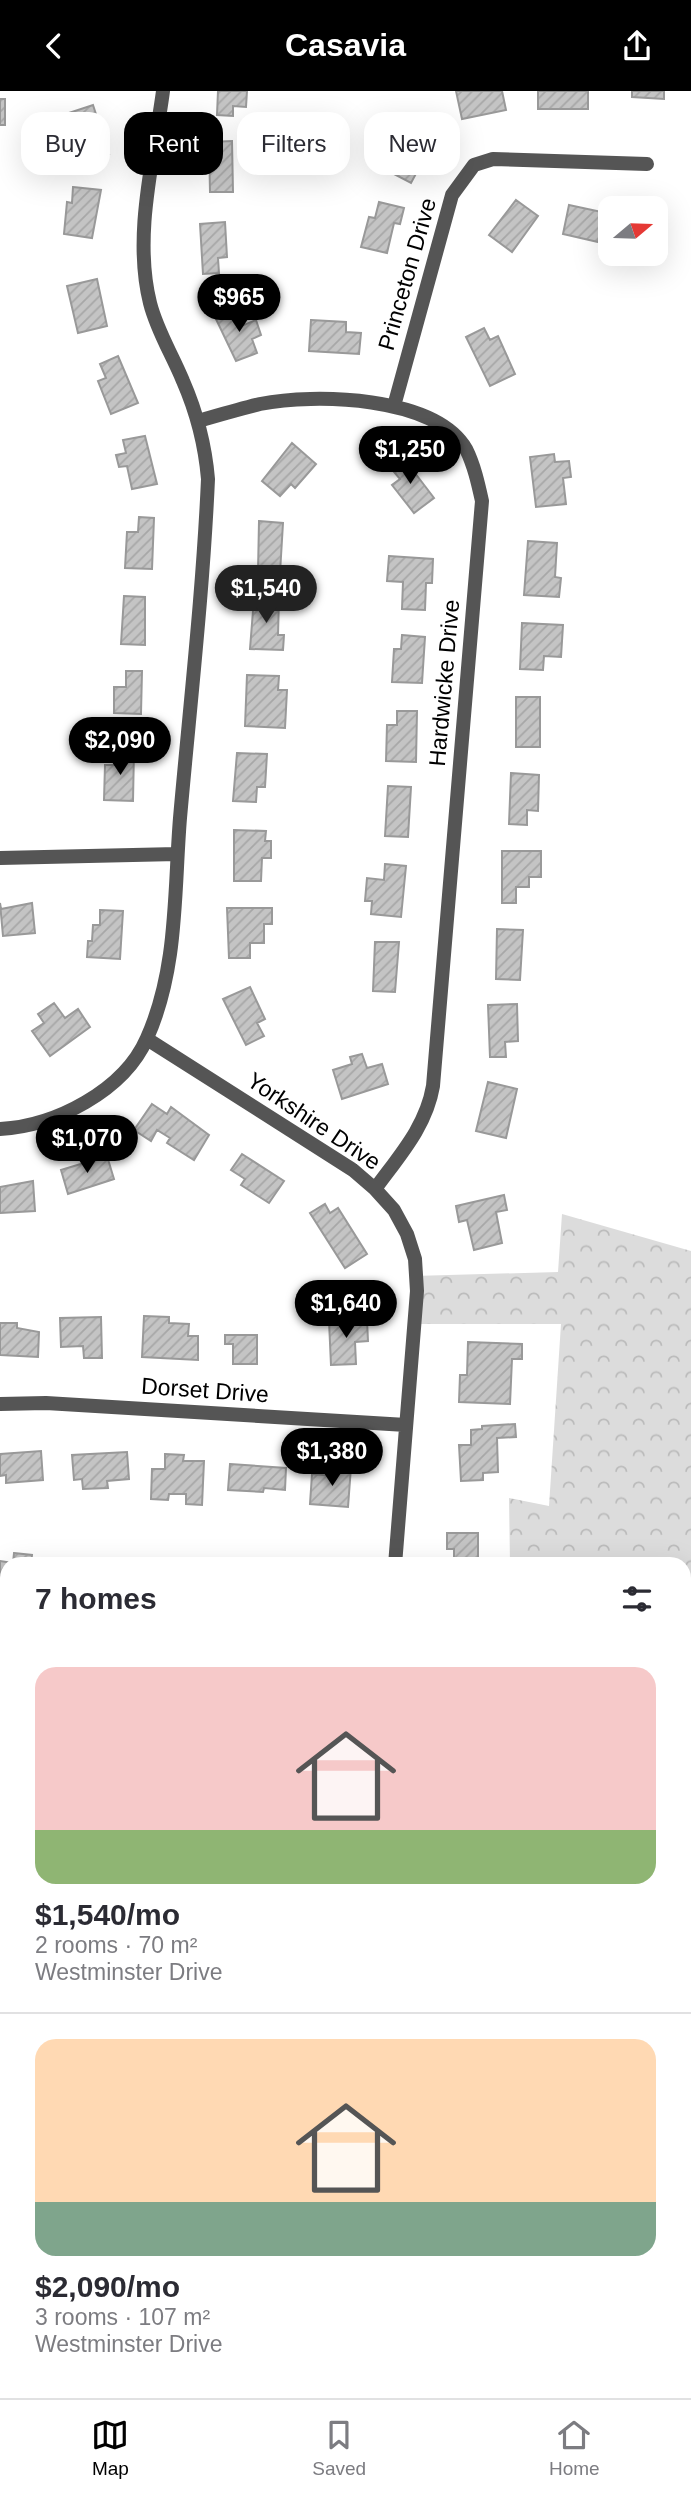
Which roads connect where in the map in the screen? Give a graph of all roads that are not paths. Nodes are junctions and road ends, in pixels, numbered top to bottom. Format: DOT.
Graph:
graph roads {
  1 [pos="163,91"];
  2 [pos="648,164"];
  3 [pos="394,406"];
  4 [pos="198,421"];
  5 [pos="177,854"];
  6 [pos="0,857"];
  7 [pos="147,1039"];
  8 [pos="0,1129"];
  9 [pos="375,1189"];
  10 [pos="0,1404"];
  11 [pos="406,1425"];
  12 [pos="395,1557"];
  1 -- 4 [label="street"];
  2 -- 3 [label="street, Princeton Drive"];
  3 -- 4 [label="street, Hardwicke Drive"];
  3 -- 9 [label="street, Hardwicke Drive"];
  4 -- 5 [label="street"];
  5 -- 6 [label="street"];
  5 -- 7 [label="street"];
  7 -- 8 [label="street"];
  7 -- 9 [label="street, Yorkshire Drive"];
  9 -- 11 [label="street, Yorkshire Drive"];
  10 -- 11 [label="street, Dorset Drive"];
  11 -- 12 [label="street, Yorkshire Drive"];
}
